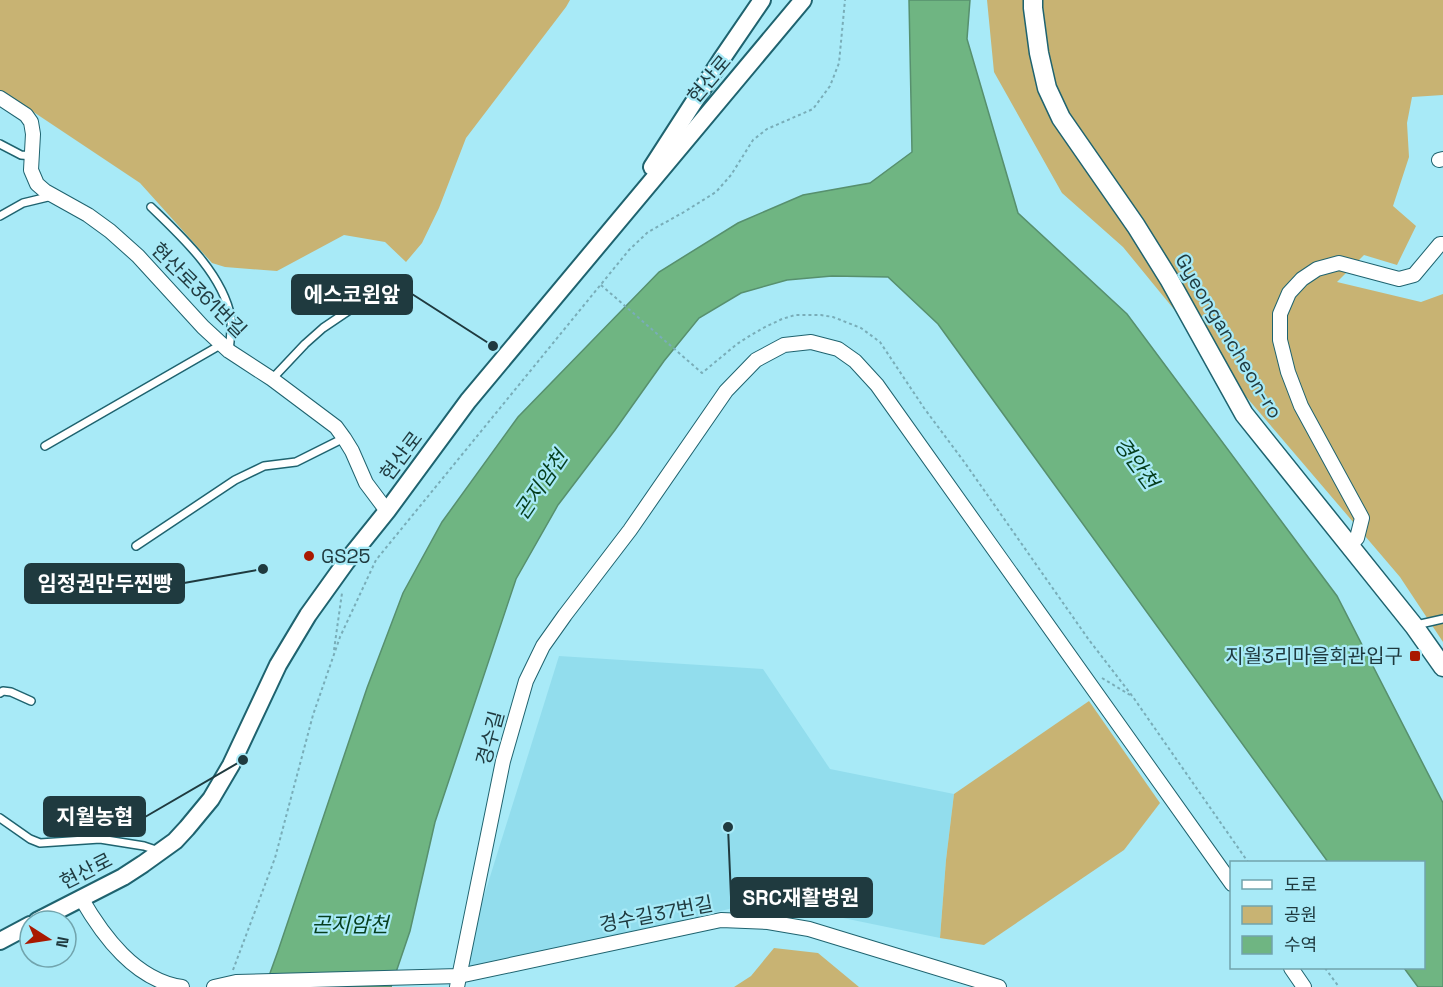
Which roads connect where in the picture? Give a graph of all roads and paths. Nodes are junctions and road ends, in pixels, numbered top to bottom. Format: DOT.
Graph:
graph roads {
  1 [pos="762,0"];
  2 [pos="802,0"];
  3 [pos="845,0"];
  4 [pos="1033,0"];
  5 [pos="0,98"];
  6 [pos="0,144"];
  7 [pos="33,156"];
  8 [pos="54,196"];
  9 [pos="151,207"];
  10 [pos="0,216"];
  11 [pos="609,233"];
  12 [pos="1443,244"];
  13 [pos="601,285"];
  14 [pos="360,303"];
  15 [pos="880,342"];
  16 [pos="226,348"];
  17 [pos="697,368"];
  18 [pos="272,379"];
  19 [pos="344,438"];
  20 [pos="45,446"];
  21 [pos="387,511"];
  22 [pos="136,546"];
  23 [pos="1350,546"];
  24 [pos="342,594"];
  25 [pos="1443,619"];
  26 [pos="1414,626"];
  27 [pos="334,656"];
  28 [pos="1443,667"];
  29 [pos="1080,671"];
  30 [pos="0,693"];
  31 [pos="1133,697"];
  32 [pos="31,701"];
  33 [pos="0,818"];
  34 [pos="162,852"];
  35 [pos="1247,861"];
  36 [pos="1230,881"];
  37 [pos="81,897"];
  38 [pos="59,909"];
  39 [pos="18,931"];
  40 [pos="0,941"];
  41 [pos="1292,969"];
  42 [pos="1326,969"];
  43 [pos="458,981"];
  44 [pos="226,984"];
  45 [pos="182,987"];
  46 [pos="999,987"];
  47 [pos="1304,987"];
  48 [pos="1339,987"];
  1 -- 11 [label="street"];
  2 -- 11 [label="street, 현산로"];
  3 -- 13 [label="path"];
  4 -- 23 [label="main road, Gyeongancheon-ro"];
  5 -- 7 [label="street, 현산로361번길"];
  6 -- 7 [label="lane"];
  7 -- 8 [label="street, 현산로361번길"];
  8 -- 10 [label="lane"];
  8 -- 16 [label="street, 현산로361번길"];
  9 -- 16 [label="lane"];
  11 -- 21 [label="street, 현산로"];
  12 -- 23 [label="street"];
  13 -- 17 [label="path"];
  13 -- 27 [label="path"];
  14 -- 18 [label="lane"];
  15 -- 31 [label="path"];
  16 -- 18 [label="street, 현산로361번길"];
  16 -- 20 [label="lane"];
  18 -- 19 [label="street, 현산로361번길"];
  19 -- 21 [label="street, 현산로361번길"];
  19 -- 22 [label="lane"];
  21 -- 34 [label="street, 현산로"];
  23 -- 26 [label="main road, Gyeongancheon-ro"];
  24 -- 27 [label="path"];
  25 -- 26 [label="lane"];
  26 -- 28 [label="main road, Gyeongancheon-ro"];
  27 -- 44 [label="path"];
  29 -- 31 [label="path"];
  29 -- 36 [label="street, 경수길"];
  29 -- 43 [label="street, 경수길"];
  30 -- 32 [label="lane"];
  31 -- 35 [label="path"];
  33 -- 34 [label="lane"];
  34 -- 37 [label="street, 현산로"];
  37 -- 38 [label="street, 현산로"];
  37 -- 45 [label="street"];
  39 -- 40 [label="street"];
  41 -- 47 [label="street"];
  42 -- 48 [label="path"];
  43 -- 44 [label="street, 경수길37번길"];
  43 -- 46 [label="street, 경수길37번길"];
}
